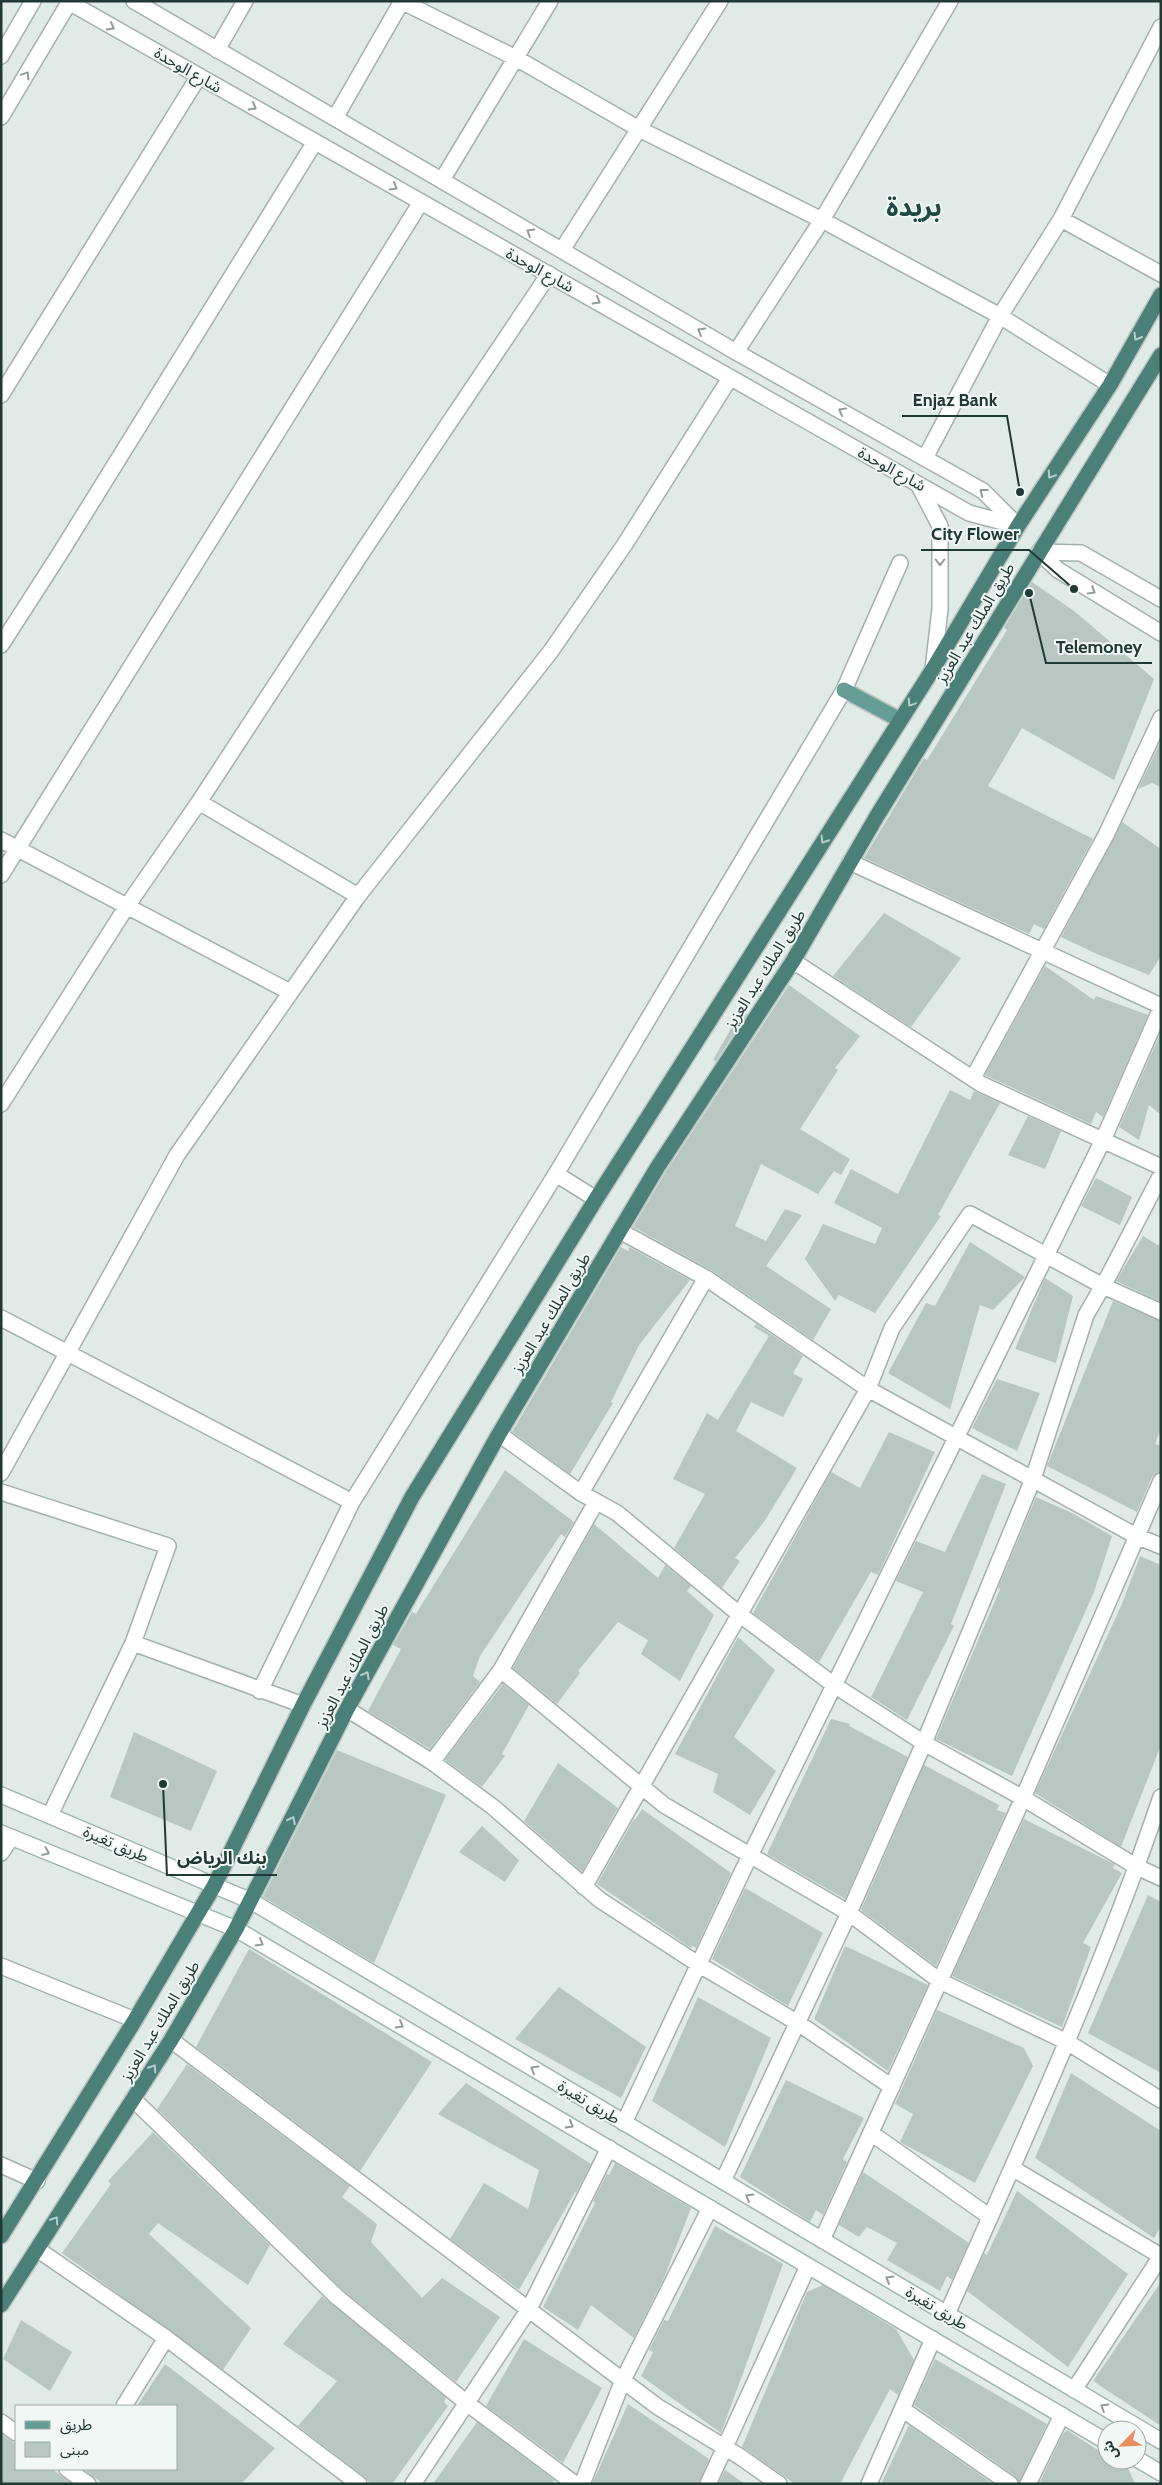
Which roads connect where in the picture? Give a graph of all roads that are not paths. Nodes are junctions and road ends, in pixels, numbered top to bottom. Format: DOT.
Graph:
graph roads {
  1 [pos="33,1"];
  2 [pos="134,1"];
  3 [pos="245,1"];
  4 [pos="402,1"];
  5 [pos="550,1"];
  6 [pos="720,1"];
  7 [pos="950,1"];
  8 [pos="69,2"];
  9 [pos="1161,27"];
  10 [pos="217,50"];
  11 [pos="1,56"];
  12 [pos="516,58"];
  13 [pos="199,76"];
  14 [pos="1,117"];
  15 [pos="335,118"];
  16 [pos="639,129"];
  17 [pos="315,142"];
  18 [pos="442,180"];
  19 [pos="421,202"];
  20 [pos="1061,219"];
  21 [pos="822,220"];
  22 [pos="562,250"];
  23 [pos="549,274"];
  24 [pos="1161,274"];
  25 [pos="1161,294"];
  26 [pos="1000,316"];
  27 [pos="736,352"];
  28 [pos="1161,355"];
  29 [pos="730,378"];
  30 [pos="1110,385"];
  31 [pos="1,395"];
  32 [pos="925,458"];
  33 [pos="918,484"];
  34 [pos="1018,526"];
  35 [pos="1039,552"];
  36 [pos="900,562"];
  37 [pos="1161,599"];
  38 [pos="1161,633"];
  39 [pos="1,645"];
  40 [pos="933,669"];
  41 [pos="844,690"];
  42 [pos="1161,718"];
  43 [pos="900,720"];
  44 [pos="199,802"];
  45 [pos="1,840"];
  46 [pos="18,849"];
  47 [pos="850,862"];
  48 [pos="1,875"];
  49 [pos="358,896"];
  50 [pos="127,906"];
  51 [pos="1043,951"];
  52 [pos="793,961"];
  53 [pos="290,992"];
  54 [pos="1161,1007"];
  55 [pos="973,1078"];
  56 [pos="1,1104"];
  57 [pos="1103,1140"];
  58 [pos="1161,1167"];
  59 [pos="556,1174"];
  60 [pos="1161,1174"];
  61 [pos="596,1199"];
  62 [pos="620,1231"];
  63 [pos="1046,1254"];
  64 [pos="706,1278"];
  65 [pos="1103,1286"];
  66 [pos="1161,1312"];
  67 [pos="1,1318"];
  68 [pos="67,1352"];
  69 [pos="868,1389"];
  70 [pos="499,1434"];
  71 [pos="955,1438"];
  72 [pos="1,1473"];
  73 [pos="1033,1479"];
  74 [pos="1161,1481"];
  75 [pos="1,1492"];
  76 [pos="580,1493"];
  77 [pos="352,1502"];
  78 [pos="596,1502"];
  79 [pos="1138,1537"];
  80 [pos="1161,1546"];
  81 [pos="739,1614"];
  82 [pos="133,1643"];
  83 [pos="501,1670"];
  84 [pos="834,1685"];
  85 [pos="260,1690"];
  86 [pos="303,1704"];
  87 [pos="348,1709"];
  88 [pos="924,1743"];
  89 [pos="432,1762"];
  90 [pos="643,1788"];
  91 [pos="1,1795"];
  92 [pos="1161,1796"];
  93 [pos="1023,1798"];
  94 [pos="50,1815"];
  95 [pos="6,1836"];
  96 [pos="1,1853"];
  97 [pos="749,1857"];
  98 [pos="1137,1866"];
  99 [pos="1161,1878"];
  100 [pos="214,1886"];
  101 [pos="584,1887"];
  102 [pos="251,1901"];
  103 [pos="196,1913"];
  104 [pos="849,1913"];
  105 [pos="236,1929"];
  106 [pos="698,1964"];
  107 [pos="1,1966"];
  108 [pos="940,1981"];
  109 [pos="135,2020"];
  110 [pos="798,2023"];
  111 [pos="171,2040"];
  112 [pos="1067,2042"];
  113 [pos="892,2087"];
  114 [pos="133,2099"];
  115 [pos="1161,2100"];
  116 [pos="624,2123"];
  117 [pos="871,2134"];
  118 [pos="609,2148"];
  119 [pos="1,2165"];
  120 [pos="1012,2168"];
  121 [pos="36,2181"];
  122 [pos="723,2182"];
  123 [pos="710,2208"];
  124 [pos="990,2217"];
  125 [pos="1,2236"];
  126 [pos="822,2240"];
  127 [pos="36,2249"];
  128 [pos="1161,2256"];
  129 [pos="808,2266"];
  130 [pos="1,2305"];
  131 [pos="529,2309"];
  132 [pos="947,2314"];
  133 [pos="166,2338"];
  134 [pos="933,2339"];
  135 [pos="623,2380"];
  136 [pos="1074,2390"];
  137 [pos="468,2404"];
  138 [pos="125,2405"];
  139 [pos="902,2409"];
  140 [pos="1062,2415"];
  141 [pos="1,2422"];
  142 [pos="15,2432"];
  143 [pos="1097,2436"];
  144 [pos="1161,2441"];
  145 [pos="725,2448"];
  146 [pos="1147,2465"];
  147 [pos="68,2470"];
  148 [pos="1161,2473"];
  149 [pos="82,2479"];
  150 [pos="358,2484"];
  151 [pos="413,2484"];
  152 [pos="575,2484"];
  153 [pos="582,2484"];
  154 [pos="708,2484"];
  155 [pos="779,2484"];
  156 [pos="869,2484"];
  157 [pos="1010,2484"];
  158 [pos="1028,2484"];
  1 -- 11 [label="street"];
  2 -- 10 [label="street"];
  3 -- 10 [label="street"];
  4 -- 12 [label="street"];
  4 -- 15 [label="street"];
  5 -- 12 [label="street"];
  6 -- 16 [label="street"];
  7 -- 21 [label="street"];
  8 -- 13 [label="street, شارع الوحدة, one-way"];
  14 -- 8 [label="street, one-way"];
  9 -- 20 [label="street"];
  10 -- 15 [label="street"];
  12 -- 16 [label="street"];
  12 -- 18 [label="street"];
  13 -- 17 [label="street, شارع الوحدة, one-way"];
  13 -- 31 [label="street"];
  15 -- 18 [label="street"];
  16 -- 21 [label="street"];
  16 -- 22 [label="street"];
  17 -- 19 [label="street, شارع الوحدة, one-way"];
  17 -- 39 [label="street"];
  22 -- 18 [label="street, one-way"];
  19 -- 23 [label="street, شارع الوحدة"];
  19 -- 46 [label="street"];
  20 -- 24 [label="street"];
  20 -- 26 [label="street"];
  21 -- 26 [label="street"];
  21 -- 27 [label="street"];
  27 -- 22 [label="street, one-way"];
  23 -- 29 [label="street, شارع الوحدة, one-way"];
  23 -- 44 [label="street"];
  25 -- 30 [label="highway, طريق الملك عبد العزيز, one-way"];
  26 -- 30 [label="street"];
  26 -- 32 [label="street"];
  32 -- 27 [label="street, one-way"];
  28 -- 35 [label="highway, طريق الملك عبد العزيز"];
  29 -- 33 [label="street, شارع الوحدة"];
  29 -- 49 [label="street"];
  30 -- 34 [label="highway, طريق الملك عبد العزيز, one-way"];
  34 -- 32 [label="street, one-way"];
  33 -- 34 [label="street, شارع الوحدة"];
  33 -- 40 [label="street, one-way"];
  34 -- 40 [label="highway, طريق الملك عبد العزيز"];
  35 -- 37 [label="street"];
  35 -- 38 [label="street, one-way"];
  35 -- 47 [label="highway, طريق الملك عبد العزيز"];
  36 -- 41 [label="street"];
  40 -- 43 [label="highway, طريق الملك عبد العزيز, one-way"];
  41 -- 43 [label="main road"];
  41 -- 59 [label="street"];
  42 -- 51 [label="street"];
  43 -- 61 [label="highway, طريق الملك عبد العزيز, one-way"];
  44 -- 49 [label="street"];
  44 -- 50 [label="street"];
  45 -- 46 [label="street"];
  46 -- 48 [label="street"];
  46 -- 50 [label="street"];
  47 -- 51 [label="street"];
  47 -- 52 [label="highway, طريق الملك عبد العزيز"];
  49 -- 53 [label="street"];
  50 -- 53 [label="street"];
  50 -- 56 [label="street"];
  51 -- 54 [label="street"];
  51 -- 55 [label="street"];
  52 -- 55 [label="street"];
  52 -- 62 [label="highway, طريق الملك عبد العزيز"];
  53 -- 68 [label="street"];
  54 -- 57 [label="street"];
  55 -- 57 [label="street"];
  57 -- 58 [label="street"];
  57 -- 63 [label="street"];
  59 -- 61 [label="street"];
  59 -- 77 [label="street"];
  60 -- 65 [label="street"];
  61 -- 86 [label="highway, طريق الملك عبد العزيز"];
  62 -- 64 [label="street"];
  62 -- 70 [label="highway, طريق الملك عبد العزيز"];
  63 -- 65 [label="street"];
  63 -- 69 [label="street"];
  63 -- 71 [label="street"];
  64 -- 69 [label="street"];
  64 -- 76 [label="street"];
  65 -- 66 [label="street"];
  65 -- 73 [label="street"];
  67 -- 68 [label="street"];
  68 -- 72 [label="street"];
  68 -- 77 [label="street"];
  69 -- 71 [label="street"];
  69 -- 81 [label="street"];
  70 -- 76 [label="street"];
  87 -- 70 [label="highway, طريق الملك عبد العزيز, one-way"];
  71 -- 73 [label="street"];
  71 -- 84 [label="street"];
  73 -- 79 [label="street"];
  73 -- 88 [label="street"];
  74 -- 79 [label="street"];
  75 -- 82 [label="street"];
  76 -- 78 [label="street"];
  77 -- 85 [label="street"];
  78 -- 81 [label="street"];
  78 -- 83 [label="street"];
  79 -- 80 [label="street"];
  79 -- 93 [label="street"];
  81 -- 84 [label="street"];
  81 -- 90 [label="street"];
  82 -- 85 [label="street"];
  82 -- 94 [label="street"];
  83 -- 89 [label="street"];
  83 -- 90 [label="street"];
  84 -- 88 [label="street"];
  84 -- 97 [label="street"];
  85 -- 86 [label="street"];
  86 -- 100 [label="highway, طريق الملك عبد العزيز"];
  87 -- 89 [label="street"];
  102 -- 87 [label="highway, طريق الملك عبد العزيز, one-way"];
  88 -- 93 [label="street"];
  88 -- 104 [label="street"];
  89 -- 101 [label="street"];
  90 -- 97 [label="street"];
  90 -- 101 [label="street"];
  91 -- 94 [label="street, طريق تغيرة"];
  92 -- 98 [label="street"];
  93 -- 98 [label="street"];
  93 -- 108 [label="street"];
  94 -- 100 [label="street, طريق تغيرة"];
  95 -- 96 [label="street"];
  95 -- 103 [label="street, طريق تغيرة, one-way"];
  97 -- 104 [label="street"];
  97 -- 106 [label="street"];
  98 -- 99 [label="street"];
  98 -- 112 [label="street"];
  100 -- 102 [label="street, طريق تغيرة"];
  100 -- 103 [label="highway, طريق الملك عبد العزيز"];
  101 -- 106 [label="street"];
  102 -- 105 [label="highway, طريق الملك عبد العزيز"];
  116 -- 102 [label="street, طريق تغيرة, one-way"];
  103 -- 105 [label="street, طريق تغيرة"];
  103 -- 109 [label="highway, طريق الملك عبد العزيز"];
  104 -- 108 [label="street"];
  104 -- 110 [label="street"];
  105 -- 111 [label="highway, طريق الملك عبد العزيز"];
  105 -- 118 [label="street, طريق تغيرة, one-way"];
  106 -- 110 [label="street"];
  106 -- 116 [label="street"];
  107 -- 109 [label="street"];
  108 -- 112 [label="street"];
  108 -- 113 [label="street"];
  109 -- 121 [label="highway, طريق الملك عبد العزيز"];
  110 -- 113 [label="street"];
  110 -- 122 [label="street"];
  114 -- 111 [label="highway, طريق الملك عبد العزيز, one-way"];
  111 -- 131 [label="street"];
  112 -- 115 [label="street"];
  112 -- 120 [label="street"];
  113 -- 117 [label="street"];
  127 -- 114 [label="highway, طريق الملك عبد العزيز, one-way"];
  114 -- 137 [label="street"];
  116 -- 122 [label="street, طريق تغيرة"];
  117 -- 124 [label="street"];
  117 -- 126 [label="street"];
  118 -- 123 [label="street, طريق تغيرة"];
  118 -- 131 [label="street"];
  119 -- 121 [label="street"];
  120 -- 124 [label="street"];
  120 -- 128 [label="street"];
  121 -- 125 [label="highway, طريق الملك عبد العزيز"];
  126 -- 122 [label="street, طريق تغيرة, one-way"];
  123 -- 129 [label="street, طريق تغيرة"];
  123 -- 135 [label="street"];
  124 -- 132 [label="street"];
  132 -- 126 [label="street, طريق تغيرة, one-way"];
  127 -- 130 [label="highway, طريق الملك عبد العزيز"];
  127 -- 133 [label="street"];
  128 -- 136 [label="street"];
  129 -- 134 [label="street, طريق تغيرة"];
  129 -- 145 [label="street"];
  131 -- 135 [label="street"];
  131 -- 137 [label="street"];
  132 -- 136 [label="street, طريق تغيرة"];
  133 -- 138 [label="street"];
  133 -- 150 [label="street"];
  134 -- 139 [label="street"];
  134 -- 140 [label="street, طريق تغيرة"];
  135 -- 145 [label="street"];
  135 -- 153 [label="street"];
  144 -- 136 [label="street, طريق تغيرة, one-way"];
  137 -- 151 [label="street"];
  137 -- 152 [label="street"];
  139 -- 156 [label="street"];
  139 -- 157 [label="street"];
  140 -- 143 [label="street, طريق تغيرة"];
  140 -- 158 [label="street"];
  141 -- 142 [label="street"];
  145 -- 154 [label="street"];
  145 -- 155 [label="street"];
  146 -- 148 [label="street"];
  147 -- 149 [label="street"];
}
